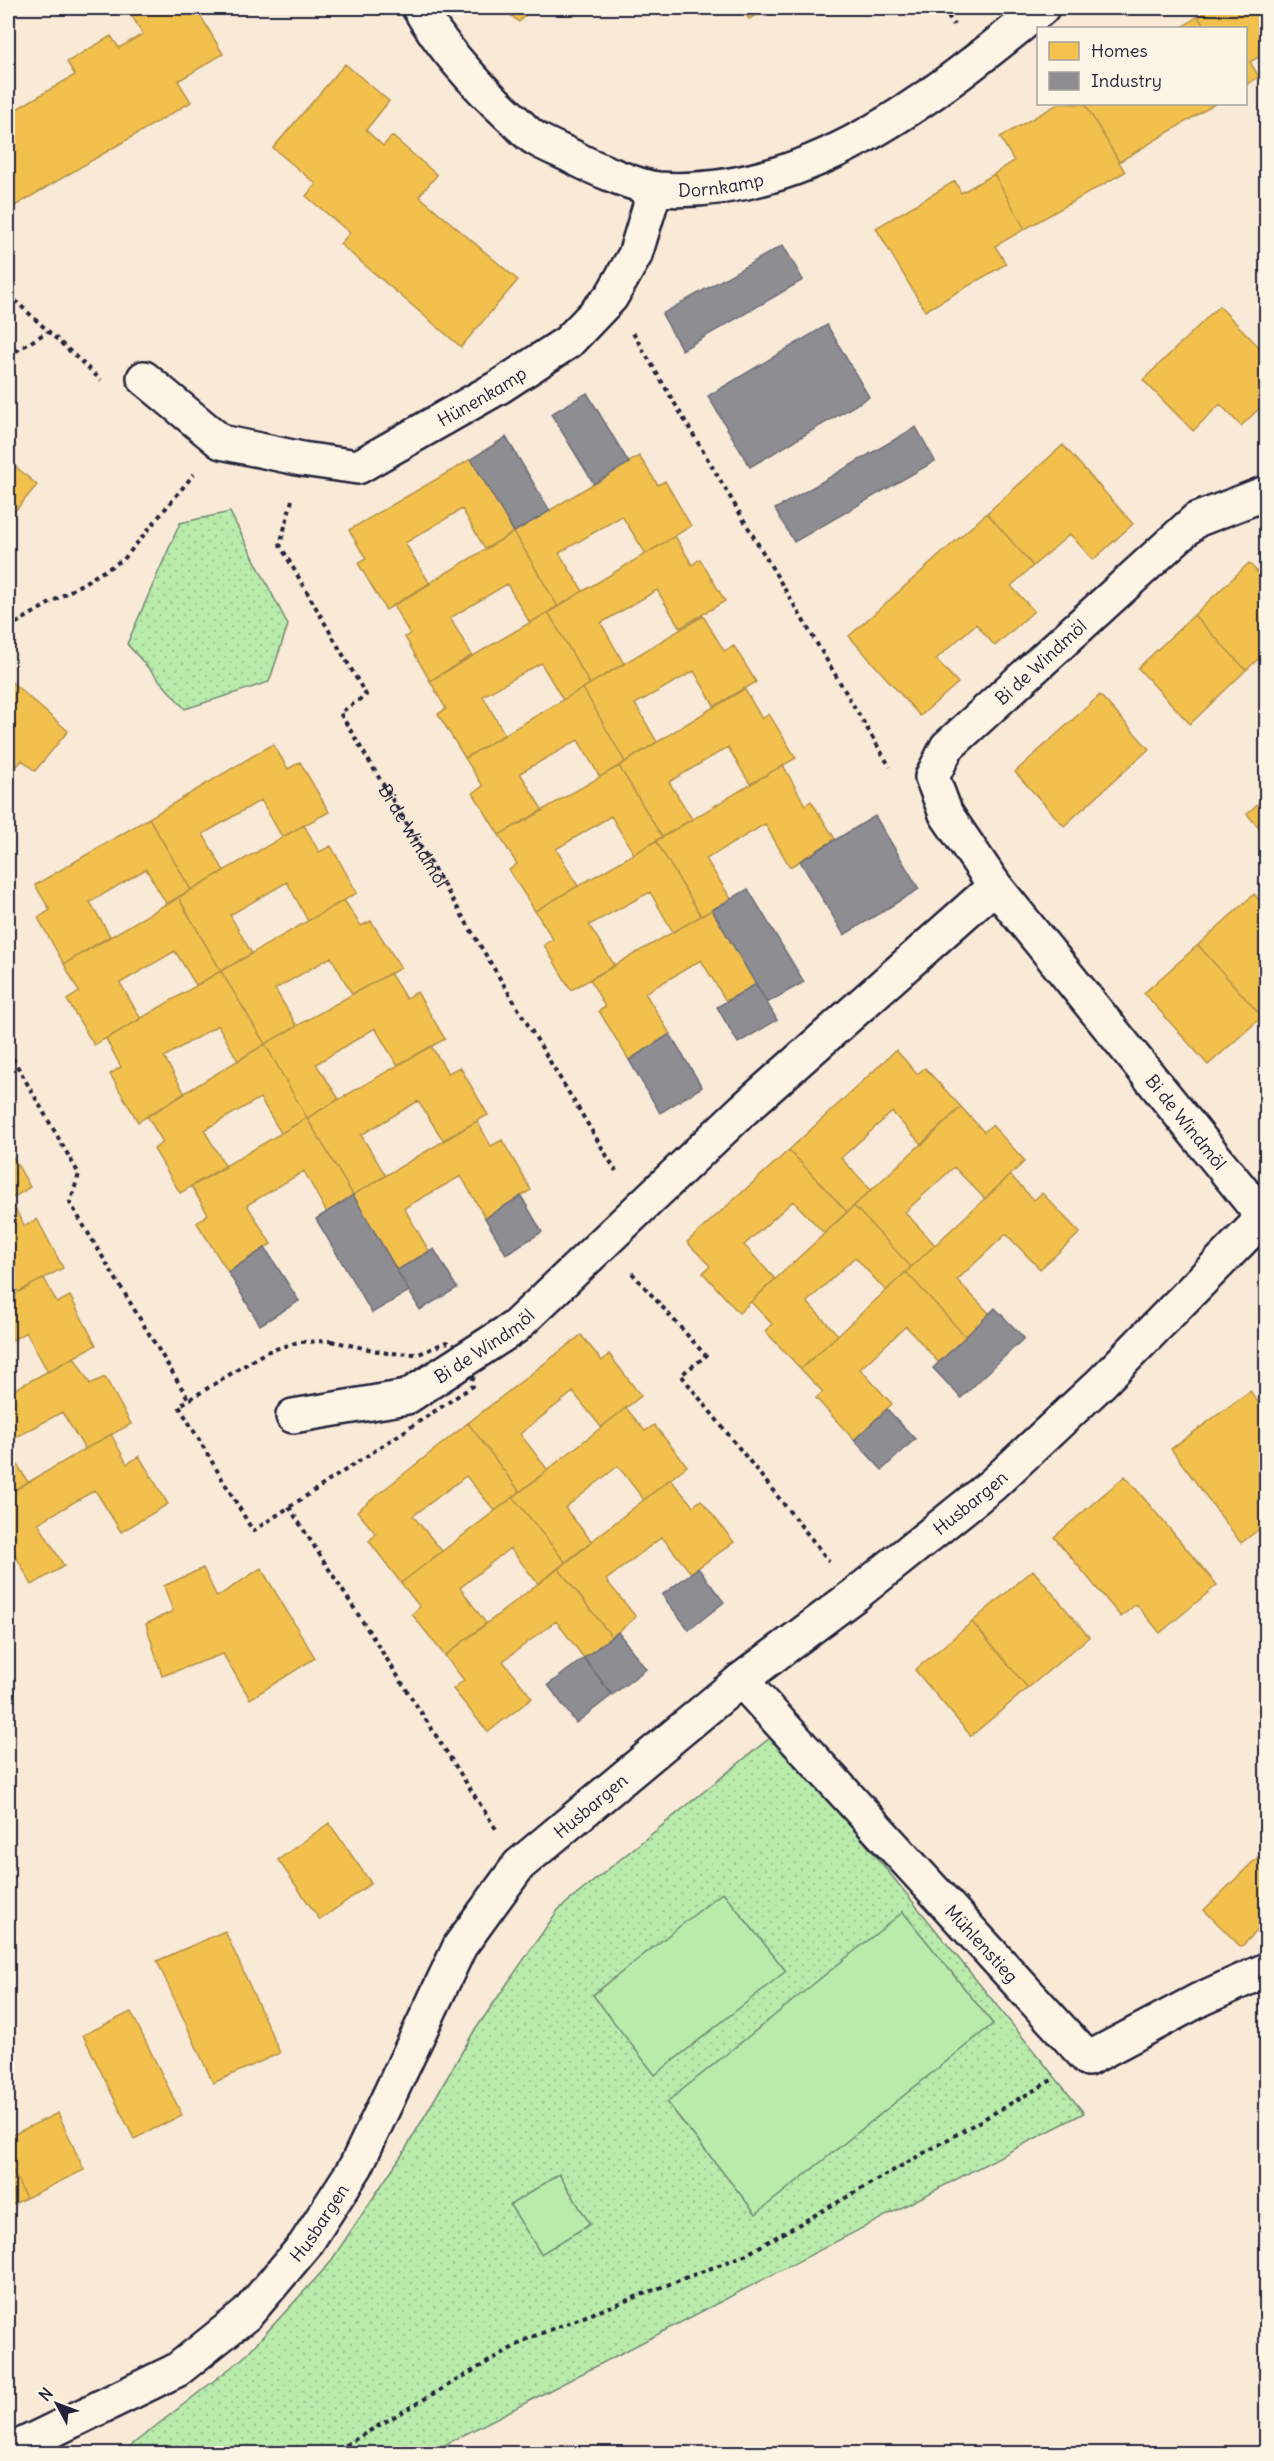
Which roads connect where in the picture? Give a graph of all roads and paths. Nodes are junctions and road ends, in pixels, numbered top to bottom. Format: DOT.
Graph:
graph roads {
  1 [pos="419,8"];
  2 [pos="1042,8"];
  3 [pos="656,189"];
  4 [pos="8,294"];
  5 [pos="611,297"];
  6 [pos="47,332"];
  7 [pos="8,356"];
  8 [pos="144,378"];
  9 [pos="221,442"];
  10 [pos="302,459"];
  11 [pos="1266,493"];
  12 [pos="8,628"];
  13 [pos="932,777"];
  14 [pos="995,886"];
  15 [pos="8,1050"];
  16 [pos="638,1208"];
  17 [pos="1265,1217"];
  18 [pos="604,1241"];
  19 [pos="474,1354"];
  20 [pos="189,1400"];
  21 [pos="293,1416"];
  22 [pos="855,1594"];
  23 [pos="741,1680"];
  24 [pos="519,1865"];
  25 [pos="1266,1970"];
  26 [pos="1088,2059"];
  27 [pos="8,2452"];
  28 [pos="330,2454"];
  1 -- 3 [label="street, Dornkamp"];
  2 -- 3 [label="street, Dornkamp"];
  3 -- 5 [label="street, Hünenkamp"];
  4 -- 6 [label="path"];
  5 -- 10 [label="street, Hünenkamp"];
  5 -- 13 [label="path"];
  6 -- 7 [label="path"];
  6 -- 8 [label="path"];
  8 -- 9 [label="street, Hünenkamp"];
  9 -- 10 [label="street, Hünenkamp"];
  9 -- 12 [label="path"];
  10 -- 16 [label="path, Bi de Windmöl"];
  11 -- 13 [label="street, Bi de Windmöl"];
  13 -- 14 [label="street, Bi de Windmöl"];
  14 -- 16 [label="street, Bi de Windmöl"];
  14 -- 17 [label="street, Bi de Windmöl"];
  15 -- 20 [label="path"];
  16 -- 18 [label="street, Bi de Windmöl"];
  17 -- 22 [label="street, Husbargen"];
  18 -- 19 [label="street, Bi de Windmöl"];
  18 -- 22 [label="path"];
  19 -- 20 [label="path"];
  19 -- 21 [label="street, Bi de Windmöl"];
  20 -- 24 [label="path"];
  22 -- 23 [label="street, Husbargen"];
  23 -- 24 [label="street, Husbargen"];
  23 -- 26 [label="street, Mühlenstieg"];
  24 -- 27 [label="street, Husbargen"];
  25 -- 26 [label="street"];
  26 -- 28 [label="path"];
}
